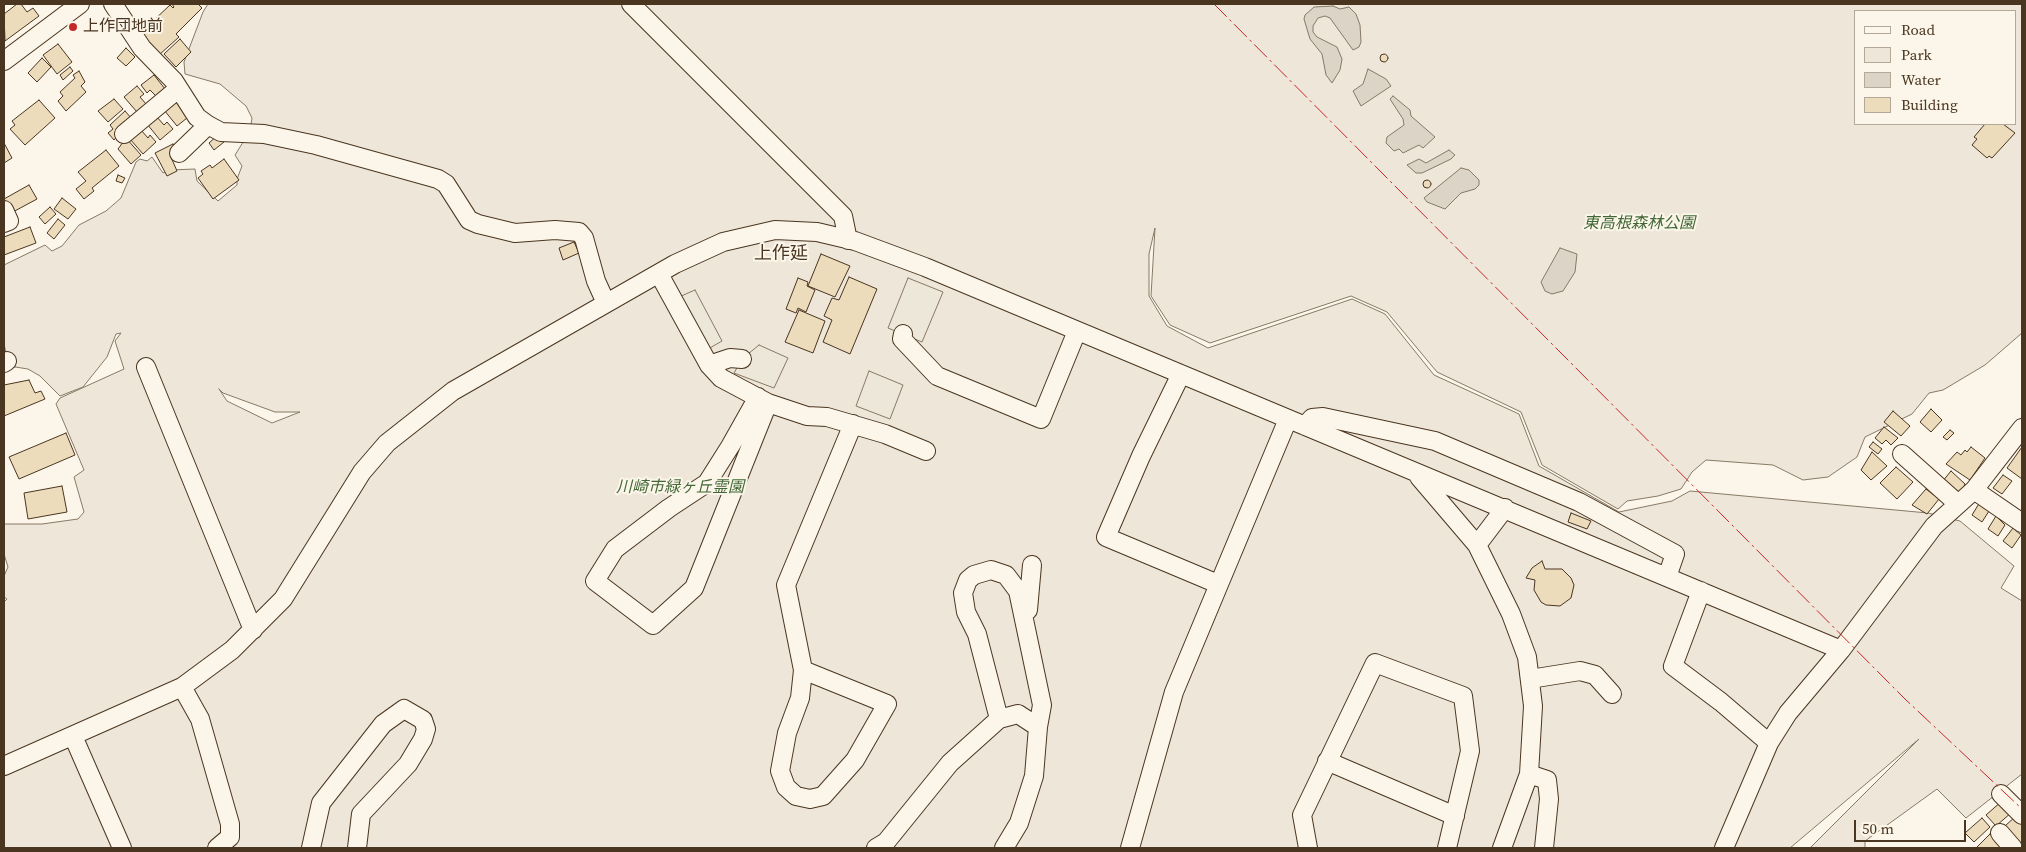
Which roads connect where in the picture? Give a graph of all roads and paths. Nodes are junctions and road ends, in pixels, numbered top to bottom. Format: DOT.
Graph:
graph roads {
  1 [pos="80,4"];
  2 [pos="113,4"];
  3 [pos="631,4"];
  4 [pos="4,61"];
  5 [pos="178,89"];
  6 [pos="208,125"];
  7 [pos="124,134"];
  8 [pos="179,153"];
  9 [pos="4,210"];
  10 [pos="4,223"];
  11 [pos="848,240"];
  12 [pos="659,274"];
  13 [pos="606,304"];
  14 [pos="1077,331"];
  15 [pos="903,334"];
  16 [pos="742,359"];
  17 [pos="709,365"];
  18 [pos="146,367"];
  19 [pos="1181,374"];
  20 [pos="763,400"];
  21 [pos="1288,419"];
  22 [pos="853,424"];
  23 [pos="1305,426"];
  24 [pos="2021,432"];
  25 [pos="926,451"];
  26 [pos="1902,454"];
  27 [pos="1418,474"];
  28 [pos="1974,490"];
  29 [pos="1957,504"];
  30 [pos="1505,508"];
  31 [pos="2022,522"];
  32 [pos="1477,545"];
  33 [pos="1032,565"];
  34 [pos="1666,577"];
  35 [pos="1218,584"];
  36 [pos="1702,591"];
  37 [pos="1026,628"];
  38 [pos="253,630"];
  39 [pos="1841,650"];
  40 [pos="802,670"];
  41 [pos="1530,679"];
  42 [pos="182,687"];
  43 [pos="1612,694"];
  44 [pos="1042,704"];
  45 [pos="1018,714"];
  46 [pos="999,719"];
  47 [pos="1038,727"];
  48 [pos="72,736"];
  49 [pos="1769,743"];
  50 [pos="1327,761"];
  51 [pos="4,766"];
  52 [pos="1529,774"];
  53 [pos="2001,794"];
  54 [pos="2022,815"];
  55 [pos="1455,816"];
  56 [pos="2000,833"];
  57 [pos="122,848"];
  58 [pos="217,848"];
  59 [pos="311,848"];
  60 [pos="357,848"];
  61 [pos="876,848"];
  62 [pos="1004,848"];
  63 [pos="1130,848"];
  64 [pos="1308,848"];
  65 [pos="1447,848"];
  66 [pos="1502,848"];
  67 [pos="1544,848"];
  68 [pos="1724,848"];
  69 [pos="2013,848"];
  1 -- 4 [label="street"];
  2 -- 5 [label="street"];
  3 -- 11 [label="street"];
  5 -- 6 [label="street"];
  5 -- 7 [label="street"];
  6 -- 8 [label="street"];
  6 -- 13 [label="street"];
  9 -- 10 [label="street"];
  11 -- 12 [label="street"];
  11 -- 14 [label="street"];
  12 -- 13 [label="street"];
  12 -- 17 [label="street"];
  13 -- 38 [label="street"];
  14 -- 15 [label="street"];
  14 -- 19 [label="street"];
  16 -- 17 [label="street"];
  17 -- 20 [label="street"];
  18 -- 38 [label="street"];
  19 -- 21 [label="street"];
  19 -- 35 [label="street"];
  20 -- 20 [label="street"];
  20 -- 22 [label="street"];
  21 -- 23 [label="street"];
  21 -- 35 [label="street"];
  22 -- 25 [label="street"];
  22 -- 40 [label="street"];
  23 -- 27 [label="street"];
  23 -- 34 [label="street"];
  24 -- 28 [label="street"];
  26 -- 29 [label="street"];
  27 -- 30 [label="street"];
  27 -- 32 [label="street"];
  28 -- 29 [label="street"];
  28 -- 31 [label="street"];
  29 -- 39 [label="street"];
  30 -- 32 [label="street"];
  30 -- 34 [label="street"];
  32 -- 41 [label="street"];
  33 -- 37 [label="street"];
  34 -- 36 [label="street"];
  35 -- 63 [label="street"];
  36 -- 39 [label="street"];
  36 -- 49 [label="street"];
  37 -- 44 [label="street"];
  37 -- 46 [label="street"];
  38 -- 42 [label="street"];
  39 -- 49 [label="street"];
  40 -- 40 [label="street"];
  41 -- 43 [label="street"];
  41 -- 52 [label="street"];
  42 -- 48 [label="street"];
  42 -- 58 [label="street"];
  44 -- 45 [label="street"];
  44 -- 47 [label="street"];
  45 -- 46 [label="street"];
  45 -- 47 [label="street"];
  46 -- 61 [label="street"];
  47 -- 62 [label="street"];
  48 -- 51 [label="street"];
  48 -- 57 [label="street"];
  49 -- 68 [label="street"];
  50 -- 55 [label="street"];
  50 -- 55 [label="street"];
  50 -- 64 [label="street"];
  52 -- 66 [label="street"];
  52 -- 67 [label="street"];
  53 -- 54 [label="street"];
  55 -- 65 [label="street"];
  56 -- 69 [label="street"];
  59 -- 60 [label="street"];
}
